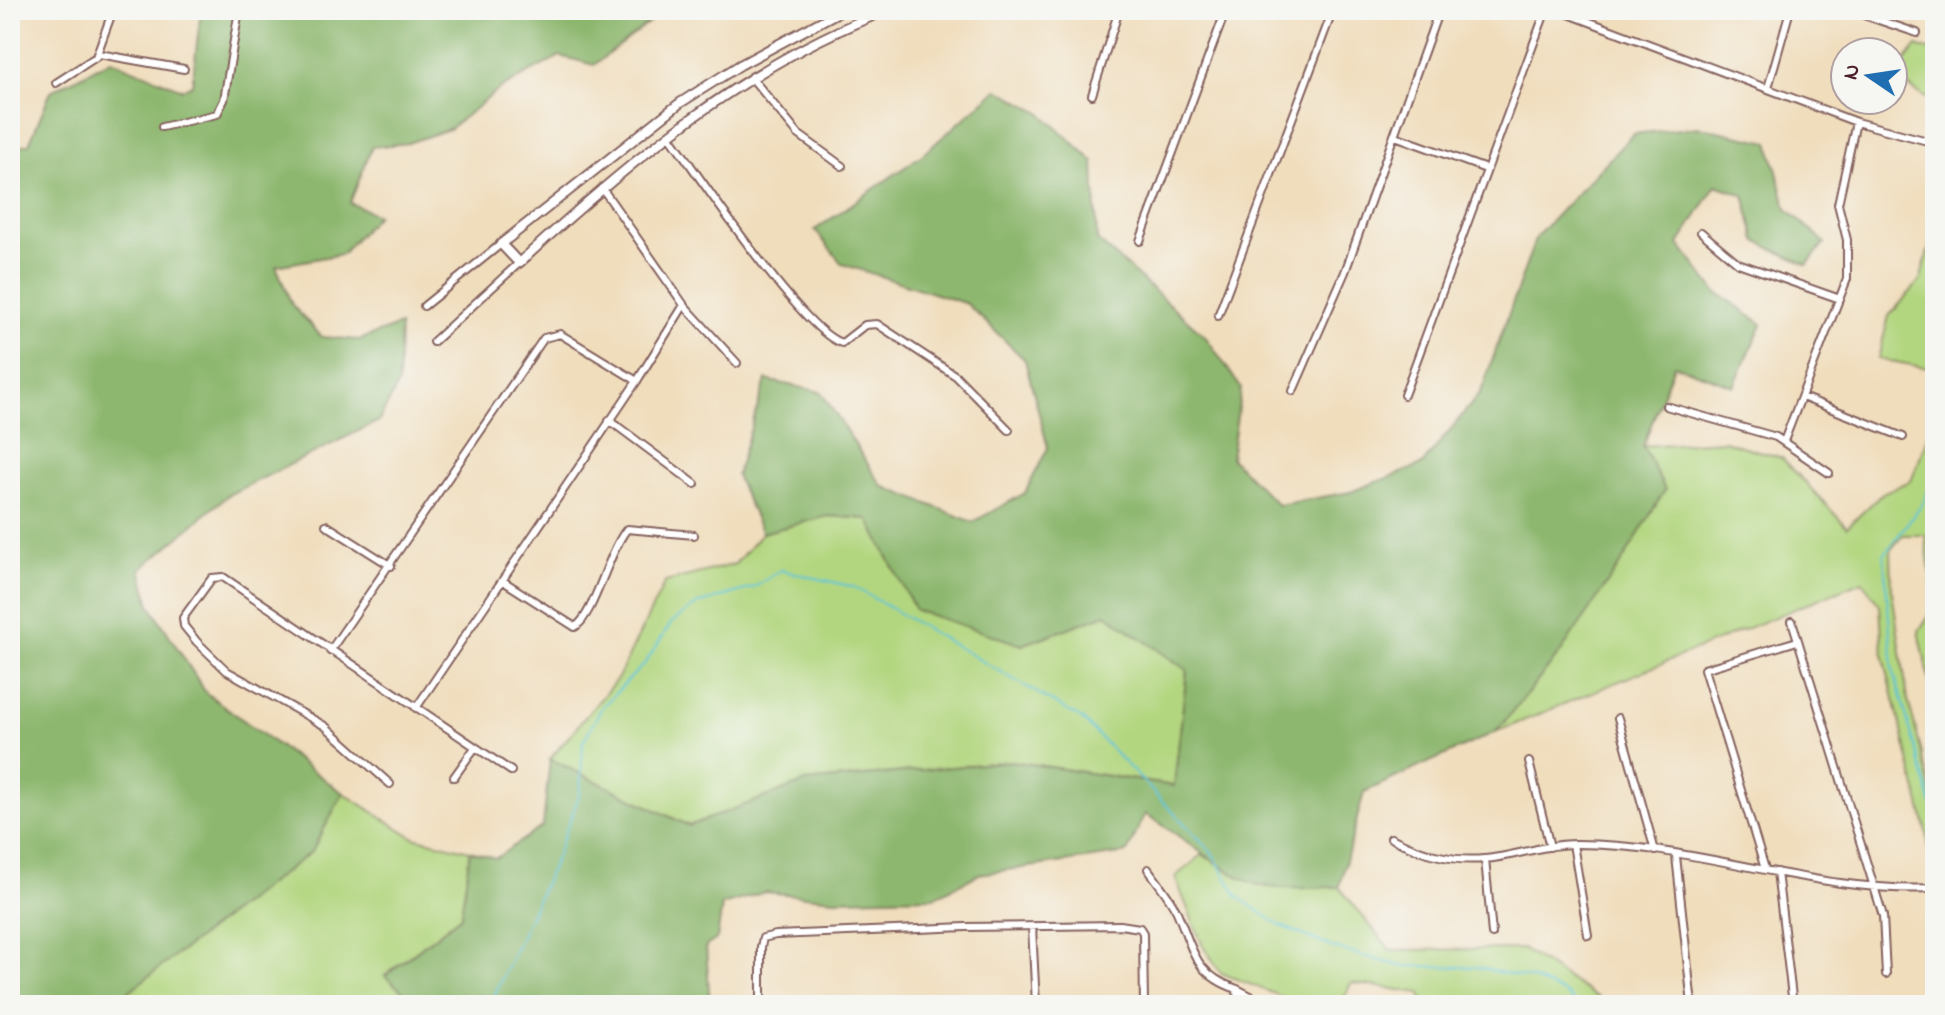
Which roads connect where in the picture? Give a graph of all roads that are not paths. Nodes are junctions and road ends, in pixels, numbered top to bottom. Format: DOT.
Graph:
graph roads {
  1 [pos="113,10"];
  2 [pos="239,10"];
  3 [pos="840,10"];
  4 [pos="888,10"];
  5 [pos="1119,10"];
  6 [pos="1226,10"];
  7 [pos="1333,10"];
  8 [pos="1439,10"];
  9 [pos="1546,10"];
  10 [pos="1558,10"];
  11 [pos="1790,10"];
  12 [pos="1849,10"];
  13 [pos="1917,33"];
  14 [pos="99,54"];
  15 [pos="184,69"];
  16 [pos="751,77"];
  17 [pos="56,83"];
  18 [pos="1768,88"];
  19 [pos="1092,95"];
  20 [pos="1856,122"];
  21 [pos="162,127"];
  22 [pos="669,135"];
  23 [pos="1395,136"];
  24 [pos="1935,143"];
  25 [pos="842,166"];
  26 [pos="1486,169"];
  27 [pos="602,188"];
  28 [pos="1701,232"];
  29 [pos="1140,241"];
  30 [pos="501,244"];
  31 [pos="519,263"];
  32 [pos="1840,299"];
  33 [pos="684,305"];
  34 [pos="424,306"];
  35 [pos="1218,316"];
  36 [pos="433,342"];
  37 [pos="737,363"];
  38 [pos="637,381"];
  39 [pos="1293,391"];
  40 [pos="1404,395"];
  41 [pos="1802,397"];
  42 [pos="1666,406"];
  43 [pos="609,420"];
  44 [pos="1009,430"];
  45 [pos="1903,437"];
  46 [pos="1784,441"];
  47 [pos="1829,473"];
  48 [pos="695,484"];
  49 [pos="326,525"];
  50 [pos="694,535"];
  51 [pos="391,566"];
  52 [pos="503,581"];
  53 [pos="1792,621"];
  54 [pos="1794,642"];
  55 [pos="330,651"];
  56 [pos="416,708"];
  57 [pos="1618,718"];
  58 [pos="474,749"];
  59 [pos="1529,762"];
  60 [pos="511,771"];
  61 [pos="454,777"];
  62 [pos="390,784"];
  63 [pos="1391,838"];
  64 [pos="1573,844"];
  65 [pos="1550,847"];
  66 [pos="1655,851"];
  67 [pos="1676,856"];
  68 [pos="1485,859"];
  69 [pos="1148,869"];
  70 [pos="1765,869"];
  71 [pos="1777,872"];
  72 [pos="1874,888"];
  73 [pos="1933,888"];
  74 [pos="1032,927"];
  75 [pos="1492,934"];
  76 [pos="1588,935"];
  77 [pos="1886,974"];
  78 [pos="1237,989"];
  79 [pos="761,1005"];
  80 [pos="1036,1005"];
  81 [pos="1144,1005"];
  82 [pos="1238,1005"];
  83 [pos="1268,1005"];
  84 [pos="1692,1005"];
  85 [pos="1793,1005"];
  1 -- 14 [label="street"];
  2 -- 21 [label="street"];
  3 -- 30 [label="street"];
  4 -- 16 [label="street"];
  5 -- 19 [label="street"];
  6 -- 29 [label="street"];
  7 -- 35 [label="street"];
  8 -- 23 [label="street"];
  9 -- 26 [label="street"];
  10 -- 18 [label="street"];
  11 -- 18 [label="street"];
  12 -- 13 [label="street"];
  14 -- 15 [label="street"];
  14 -- 17 [label="street"];
  16 -- 22 [label="street"];
  16 -- 25 [label="street"];
  18 -- 20 [label="street"];
  20 -- 24 [label="street"];
  20 -- 32 [label="street"];
  22 -- 27 [label="street"];
  22 -- 44 [label="street"];
  23 -- 26 [label="street"];
  23 -- 39 [label="street"];
  26 -- 40 [label="street"];
  27 -- 31 [label="street"];
  27 -- 33 [label="street"];
  28 -- 32 [label="street"];
  30 -- 31 [label="street"];
  30 -- 34 [label="street"];
  31 -- 36 [label="street"];
  32 -- 41 [label="street"];
  33 -- 37 [label="street"];
  33 -- 38 [label="street"];
  38 -- 43 [label="street"];
  38 -- 51 [label="street"];
  41 -- 45 [label="street"];
  41 -- 46 [label="street"];
  42 -- 46 [label="street"];
  43 -- 48 [label="street"];
  43 -- 52 [label="street"];
  46 -- 47 [label="street"];
  49 -- 51 [label="street"];
  50 -- 52 [label="street"];
  51 -- 55 [label="street"];
  52 -- 56 [label="street"];
  53 -- 72 [label="street"];
  54 -- 70 [label="street"];
  55 -- 56 [label="street"];
  55 -- 62 [label="street"];
  56 -- 58 [label="street"];
  57 -- 66 [label="street"];
  58 -- 60 [label="street"];
  58 -- 61 [label="street"];
  59 -- 65 [label="street"];
  63 -- 68 [label="street"];
  64 -- 65 [label="street"];
  64 -- 66 [label="street"];
  64 -- 76 [label="street"];
  65 -- 68 [label="street"];
  66 -- 67 [label="street"];
  67 -- 70 [label="street"];
  67 -- 84 [label="street"];
  68 -- 75 [label="street"];
  69 -- 78 [label="street"];
  70 -- 71 [label="street"];
  71 -- 72 [label="street"];
  71 -- 85 [label="street"];
  72 -- 73 [label="street"];
  72 -- 77 [label="street"];
  74 -- 79 [label="street"];
  74 -- 80 [label="street"];
  74 -- 81 [label="street"];
  78 -- 82 [label="street"];
  78 -- 83 [label="street"];
}
